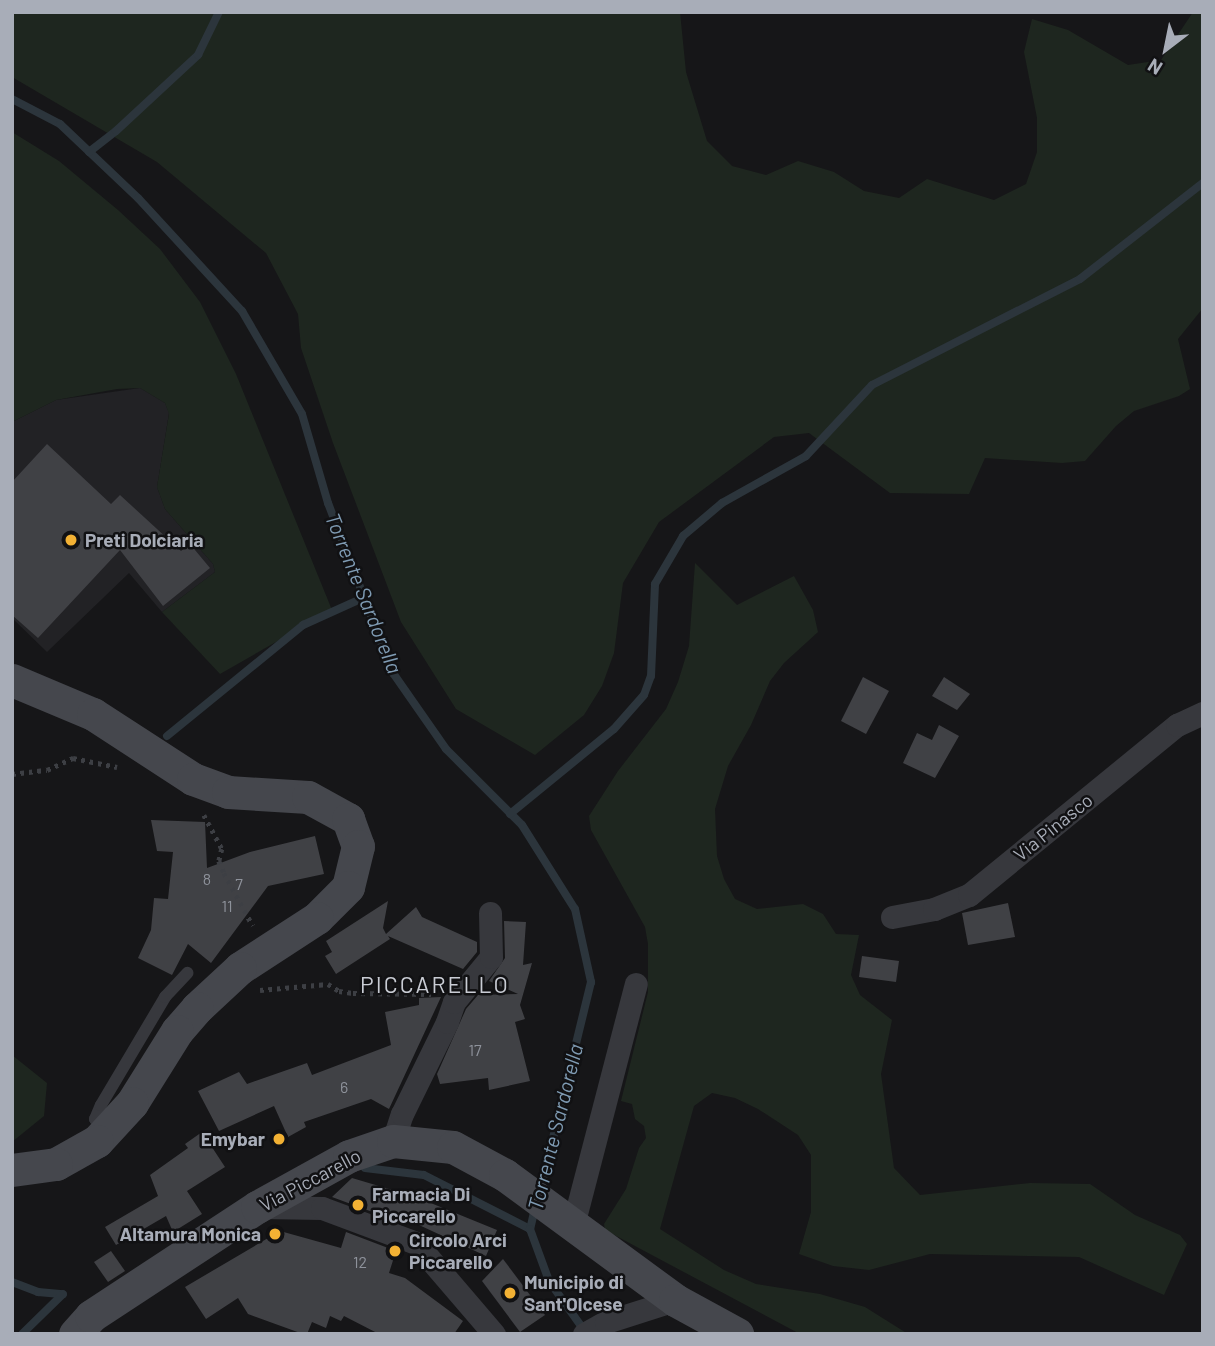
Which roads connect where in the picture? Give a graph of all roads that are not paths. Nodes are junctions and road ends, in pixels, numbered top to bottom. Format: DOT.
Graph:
graph roads {
  1 [pos="12,680"];
  2 [pos="1203,713"];
  3 [pos="490,914"];
  4 [pos="892,917"];
  5 [pos="187,973"];
  6 [pos="636,984"];
  7 [pos="106,1131"];
  8 [pos="393,1141"];
  9 [pos="12,1170"];
  10 [pos="257,1207"];
  11 [pos="564,1218"];
  12 [pos="675,1300"];
  13 [pos="75,1334"];
  14 [pos="494,1334"];
  15 [pos="584,1334"];
  16 [pos="737,1334"];
  1 -- 7 [label="main road"];
  2 -- 4 [label="street, Via Pinasco"];
  3 -- 8 [label="street"];
  5 -- 7 [label="lane"];
  6 -- 11 [label="street"];
  7 -- 9 [label="main road"];
  8 -- 10 [label="main road, Via Piccarello"];
  8 -- 11 [label="main road, Via Piccarello"];
  10 -- 13 [label="main road, Via Piccarello"];
  10 -- 14 [label="street"];
  11 -- 12 [label="main road, Via Piccarello"];
  12 -- 15 [label="street"];
  12 -- 16 [label="main road, Via Piccarello"];
}
